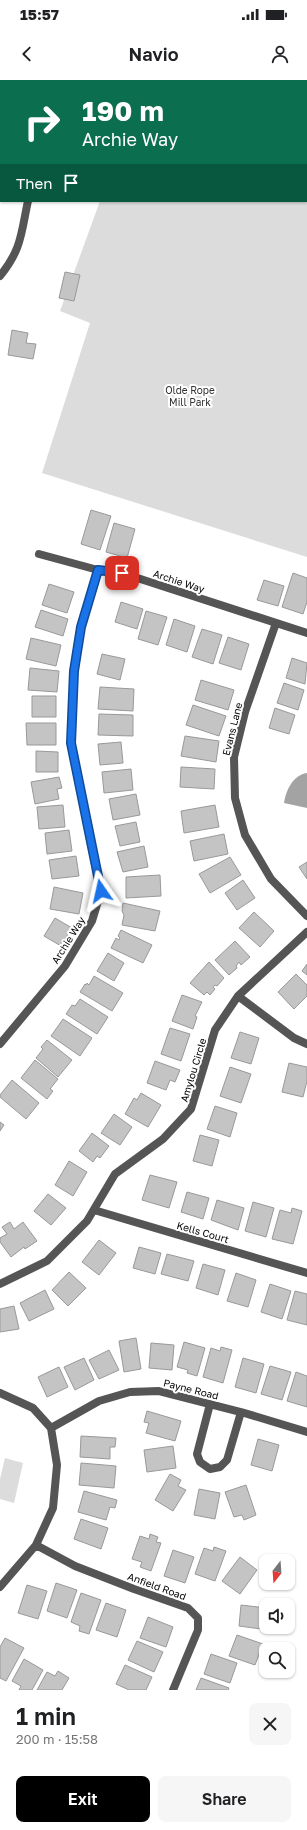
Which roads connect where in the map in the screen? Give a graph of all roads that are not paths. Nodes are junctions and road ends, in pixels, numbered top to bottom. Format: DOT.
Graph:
graph roads {
  1 [pos="28,202"];
  2 [pos="0,276"];
  3 [pos="39,554"];
  4 [pos="98,570"];
  5 [pos="276,623"];
  6 [pos="307,633"];
  7 [pos="307,916"];
  8 [pos="307,932"];
  9 [pos="238,996"];
  10 [pos="0,1044"];
  11 [pos="307,1044"];
  12 [pos="94,1210"];
  13 [pos="307,1273"];
  14 [pos="0,1284"];
  15 [pos="0,1393"];
  16 [pos="210,1404"];
  17 [pos="241,1412"];
  18 [pos="51,1428"];
  19 [pos="307,1432"];
  20 [pos="36,1545"];
  21 [pos="0,1588"];
  22 [pos="173,1690"];
  1 -- 2 [label="street"];
  3 -- 4 [label="street"];
  4 -- 5 [label="street, Archie Way"];
  4 -- 10 [label="street, Archie Way"];
  5 -- 6 [label="street, Archie Way"];
  5 -- 7 [label="street, Evans Lane"];
  8 -- 9 [label="street, Amylou Circle"];
  9 -- 11 [label="street"];
  9 -- 12 [label="street, Amylou Circle"];
  12 -- 13 [label="street, Kells Court"];
  12 -- 14 [label="street, Amylou Circle"];
  15 -- 18 [label="street"];
  16 -- 17 [label="street, Payne Road"];
  16 -- 17 [label="street"];
  16 -- 18 [label="street, Payne Road"];
  17 -- 19 [label="street, Payne Road"];
  18 -- 20 [label="street"];
  20 -- 21 [label="street"];
  20 -- 22 [label="street, Anfield Road"];
}
